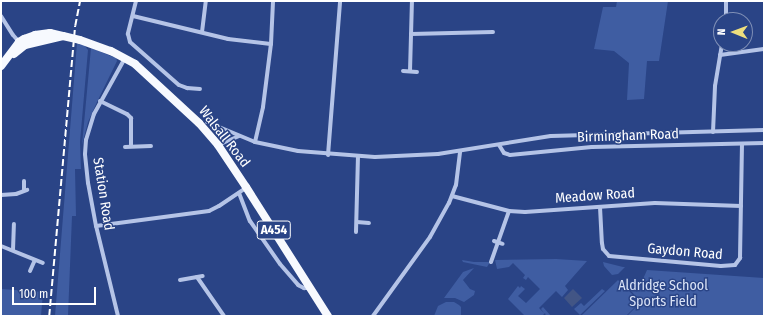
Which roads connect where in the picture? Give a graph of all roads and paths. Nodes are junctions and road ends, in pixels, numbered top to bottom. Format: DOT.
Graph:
graph roads {
  1 [pos="136,1"];
  2 [pos="206,1"];
  3 [pos="273,1"];
  4 [pos="340,1"];
  5 [pos="412,1"];
  6 [pos="726,1"];
  7 [pos="726,12"];
  8 [pos="1,16"];
  9 [pos="133,16"];
  10 [pos="3,22"];
  11 [pos="202,32"];
  12 [pos="493,32"];
  13 [pos="411,34"];
  14 [pos="22,43"];
  15 [pos="271,44"];
  16 [pos="764,49"];
  17 [pos="721,52"];
  18 [pos="720,55"];
  19 [pos="125,58"];
  20 [pos="1,65"];
  21 [pos="403,71"];
  22 [pos="410,71"];
  23 [pos="417,72"];
  24 [pos="187,88"];
  25 [pos="200,89"];
  26 [pos="187,95"];
  27 [pos="100,101"];
  28 [pos="207,122"];
  29 [pos="764,130"];
  30 [pos="713,132"];
  31 [pos="239,136"];
  32 [pos="255,142"];
  33 [pos="764,143"];
  34 [pos="500,144"];
  35 [pos="742,144"];
  36 [pos="218,145"];
  37 [pos="131,146"];
  38 [pos="151,146"];
  39 [pos="125,147"];
  40 [pos="460,151"];
  41 [pos="328,155"];
  42 [pos="358,156"];
  43 [pos="24,181"];
  44 [pos="246,187"];
  45 [pos="239,193"];
  46 [pos="1,195"];
  47 [pos="452,196"];
  48 [pos="741,206"];
  49 [pos="600,207"];
  50 [pos="509,211"];
  51 [pos="357,222"];
  52 [pos="369,223"];
  53 [pos="14,224"];
  54 [pos="96,226"];
  55 [pos="356,232"];
  56 [pos="494,241"];
  57 [pos="501,243"];
  58 [pos="1,246"];
  59 [pos="13,250"];
  60 [pos="35,260"];
  61 [pos="491,262"];
  62 [pos="43,263"];
  63 [pos="30,271"];
  64 [pos="203,276"];
  65 [pos="197,277"];
  66 [pos="180,280"];
  67 [pos="310,288"];
  68 [pos="118,316"];
  69 [pos="224,316"];
  70 [pos="328,316"];
  71 [pos="373,316"];
  1 -- 9 [label="street"];
  2 -- 11 [label="street"];
  3 -- 15 [label="street"];
  4 -- 41 [label="street"];
  5 -- 13 [label="street"];
  6 -- 7 [label="street"];
  8 -- 10 [label="street"];
  9 -- 11 [label="street"];
  9 -- 24 [label="street"];
  10 -- 14 [label="street"];
  11 -- 15 [label="street"];
  12 -- 13 [label="street"];
  13 -- 22 [label="street"];
  14 -- 19 [label="main road, Walsall Road / A454, bridge"];
  14 -- 20 [label="main road, A454"];
  15 -- 32 [label="street"];
  16 -- 18 [label="street"];
  17 -- 18 [label="street"];
  18 -- 30 [label="street"];
  19 -- 27 [label="street, Station Road"];
  19 -- 36 [label="main road, Walsall Road / A454"];
  21 -- 22 [label="street"];
  22 -- 23 [label="street"];
  24 -- 25 [label="street"];
  24 -- 26 [label="street"];
  27 -- 37 [label="street"];
  27 -- 54 [label="street, Station Road"];
  28 -- 31 [label="street, Birmingham Road"];
  29 -- 30 [label="street, Birmingham Road"];
  30 -- 34 [label="street, Birmingham Road"];
  31 -- 32 [label="street, Birmingham Road"];
  31 -- 36 [label="street"];
  32 -- 41 [label="street, Birmingham Road"];
  33 -- 35 [label="street, Birmingham Road"];
  34 -- 35 [label="street, Birmingham Road"];
  34 -- 40 [label="street, Birmingham Road"];
  35 -- 48 [label="street, Gaydon Road"];
  36 -- 44 [label="main road, Walsall Road / A454"];
  37 -- 38 [label="street"];
  37 -- 39 [label="street"];
  40 -- 42 [label="street, Birmingham Road"];
  40 -- 47 [label="street"];
  41 -- 42 [label="street, Birmingham Road"];
  42 -- 51 [label="street"];
  43 -- 46 [label="street"];
  44 -- 45 [label="street"];
  44 -- 67 [label="main road, Walsall Road / A454"];
  45 -- 54 [label="street"];
  45 -- 67 [label="street"];
  47 -- 50 [label="street, Meadow Road"];
  47 -- 71 [label="street"];
  48 -- 49 [label="street, Meadow Road"];
  48 -- 49 [label="street, Gaydon Road"];
  49 -- 50 [label="street, Meadow Road"];
  50 -- 57 [label="street"];
  51 -- 52 [label="street"];
  51 -- 55 [label="street"];
  53 -- 59 [label="street"];
  54 -- 68 [label="street, Station Road"];
  56 -- 57 [label="street"];
  57 -- 61 [label="street"];
  58 -- 59 [label="street"];
  59 -- 60 [label="street"];
  60 -- 62 [label="street"];
  60 -- 63 [label="street"];
  64 -- 65 [label="street"];
  65 -- 66 [label="street"];
  65 -- 69 [label="street"];
  67 -- 70 [label="main road, Walsall Road / A454"];
}
